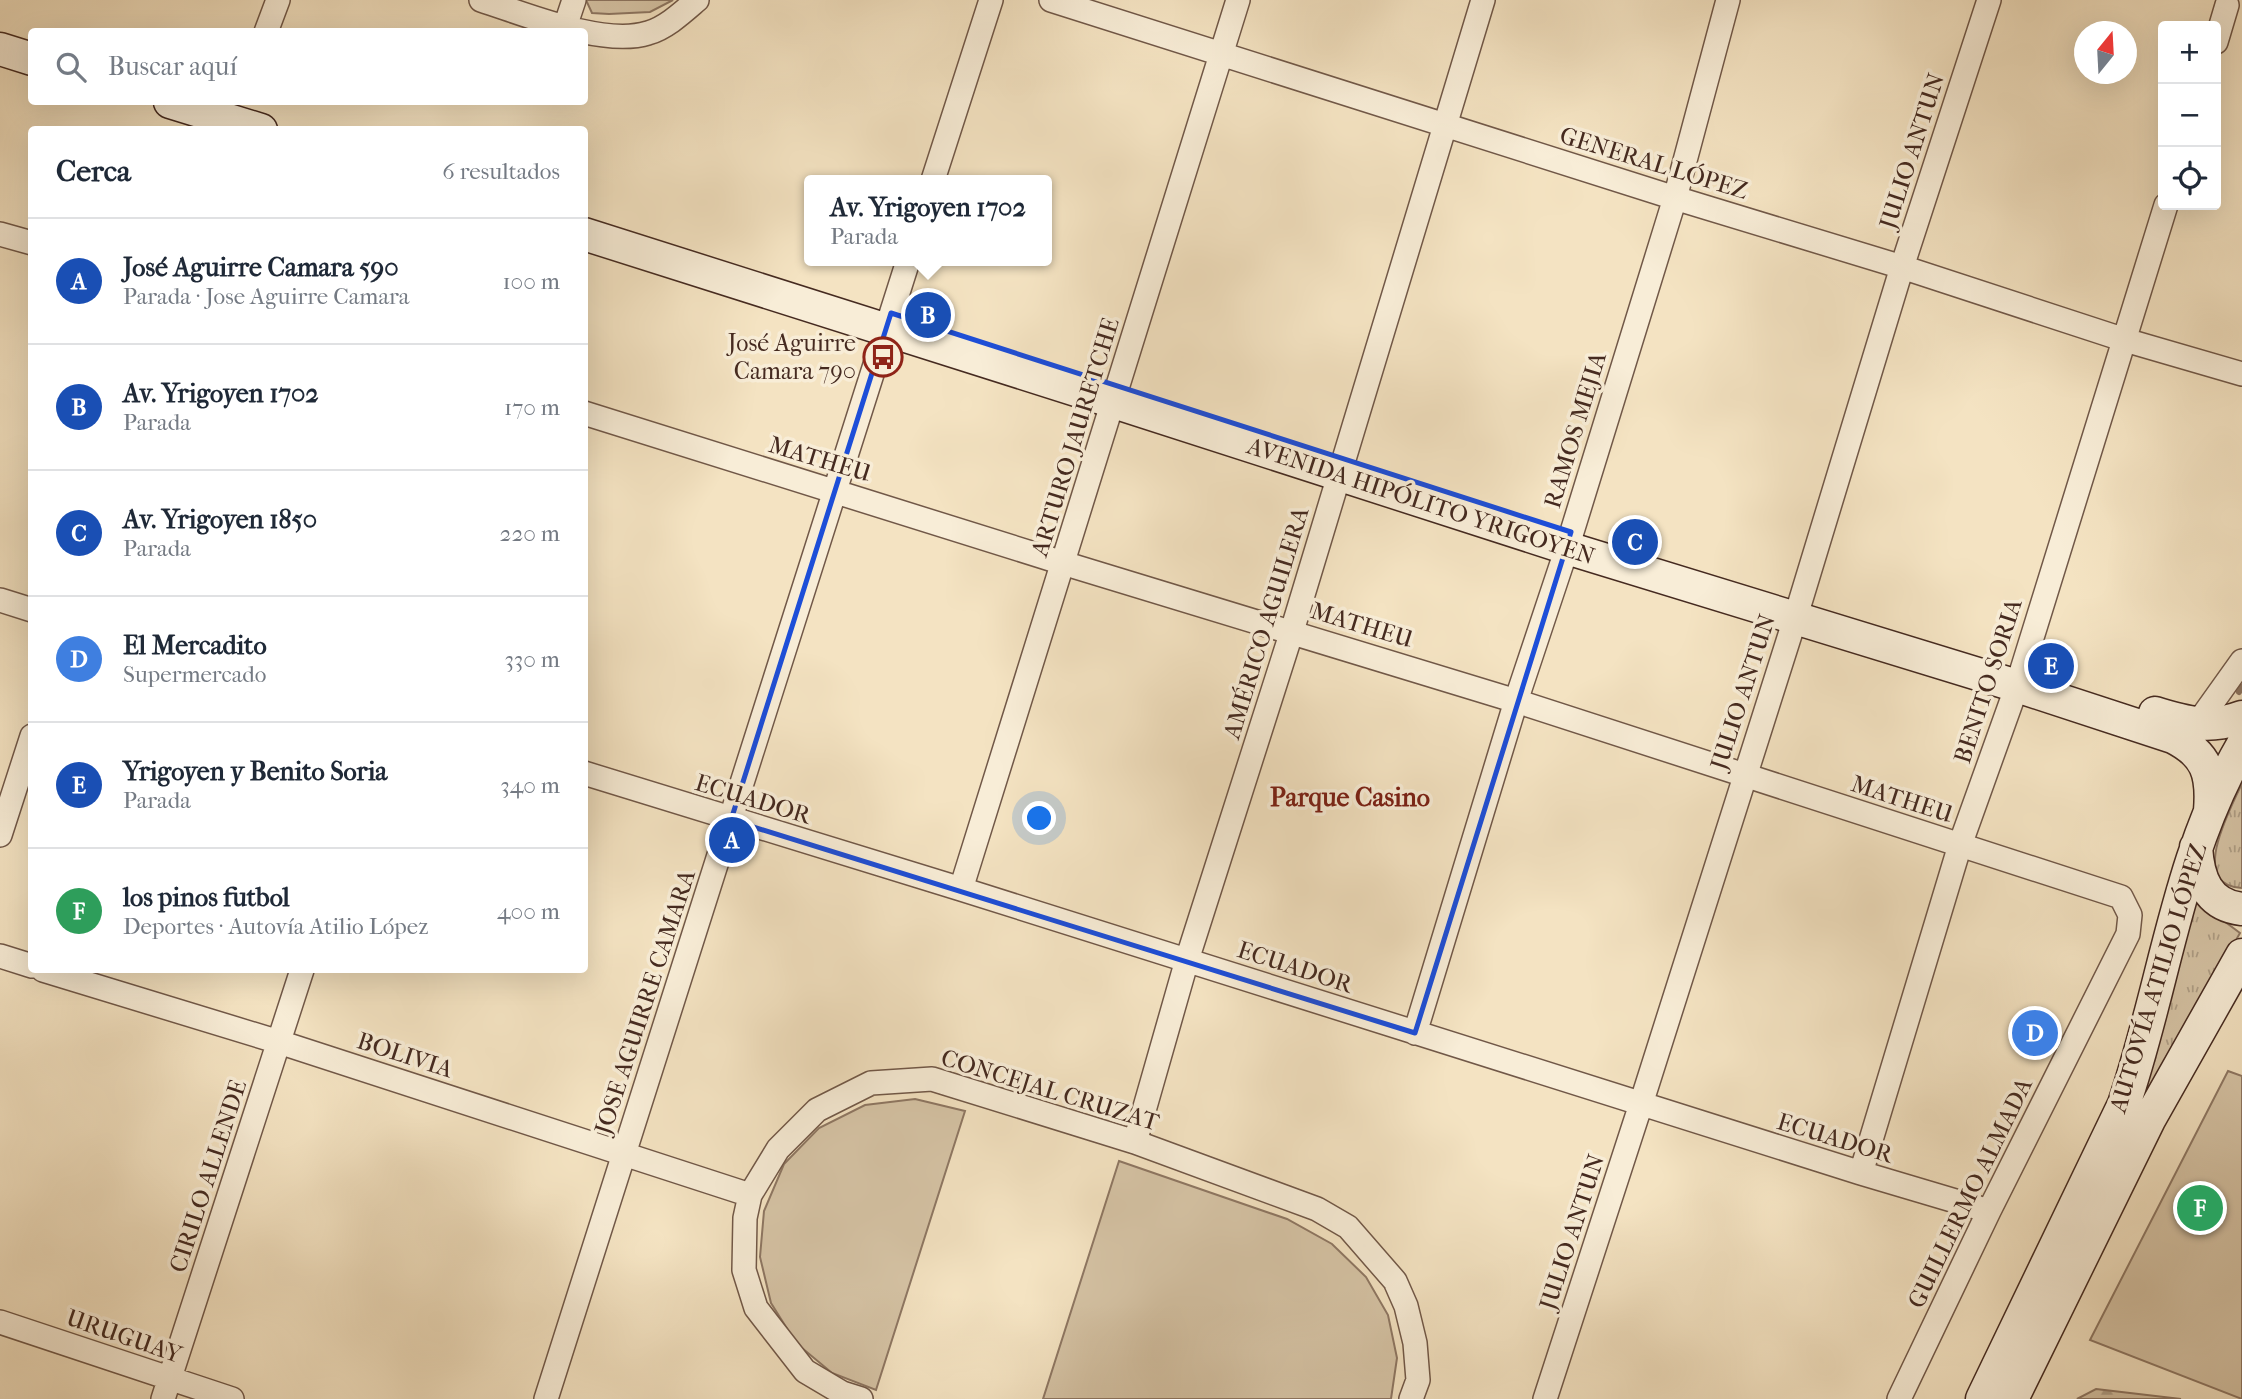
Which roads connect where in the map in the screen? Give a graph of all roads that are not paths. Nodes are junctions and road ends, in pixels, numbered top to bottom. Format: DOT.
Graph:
graph roads {
  1 [pos="278,0"];
  2 [pos="481,0"];
  3 [pos="573,0"];
  4 [pos="697,0"];
  5 [pos="991,0"];
  6 [pos="1051,0"];
  7 [pos="1238,0"];
  8 [pos="1483,0"];
  9 [pos="1728,0"];
  10 [pos="1989,0"];
  11 [pos="2227,5"];
  12 [pos="2221,25"];
  13 [pos="565,27"];
  14 [pos="267,28"];
  15 [pos="570,28"];
  16 [pos="588,32"];
  17 [pos="0,49"];
  18 [pos="1222,53"];
  19 [pos="28,58"];
  20 [pos="182,105"];
  21 [pos="240,120"];
  22 [pos="1446,125"];
  23 [pos="935,175"];
  24 [pos="1675,198"];
  25 [pos="2164,210"];
  26 [pos="588,222"];
  27 [pos="0,234"];
  28 [pos="588,235"];
  29 [pos="28,242"];
  30 [pos="906,266"];
  31 [pos="1902,267"];
  32 [pos="888,321"];
  33 [pos="2125,340"];
  34 [pos="2242,374"];
  35 [pos="1116,393"];
  36 [pos="588,415"];
  37 [pos="1341,468"];
  38 [pos="836,491"];
  39 [pos="1569,540"];
  40 [pos="1063,563"];
  41 [pos="0,600"];
  42 [pos="28,609"];
  43 [pos="1797,610"];
  44 [pos="1292,631"];
  45 [pos="2242,661"];
  46 [pos="2019,678"];
  47 [pos="1516,701"];
  48 [pos="2242,717"];
  49 [pos="2197,724"];
  50 [pos="2242,746"];
  51 [pos="28,748"];
  52 [pos="588,775"];
  53 [pos="1744,775"];
  54 [pos="2210,811"];
  55 [pos="731,820"];
  56 [pos="0,835"];
  57 [pos="1960,845"];
  58 [pos="2196,847"];
  59 [pos="961,889"];
  60 [pos="2121,897"];
  61 [pos="2242,909"];
  62 [pos="2242,955"];
  63 [pos="0,956"];
  64 [pos="1187,960"];
  65 [pos="28,965"];
  66 [pos="53,973"];
  67 [pos="301,973"];
  68 [pos="1415,1033"];
  69 [pos="279,1042"];
  70 [pos="1641,1104"];
  71 [pos="1135,1142"];
  72 [pos="624,1153"];
  73 [pos="1861,1174"];
  74 [pos="750,1195"];
  75 [pos="1989,1211"];
  76 [pos="0,1322"];
  77 [pos="167,1389"];
  78 [pos="232,1399"];
  79 [pos="546,1399"];
  80 [pos="861,1399"];
  81 [pos="1411,1399"];
  82 [pos="1545,1399"];
  83 [pos="1899,1399"];
  84 [pos="1982,1399"];
  85 [pos="2012,1399"];
  1 -- 14 [label="street"];
  2 -- 13 [label="street"];
  3 -- 13 [label="street"];
  4 -- 16 [label="street"];
  5 -- 23 [label="street"];
  6 -- 18 [label="street, GENERAL LÓPEZ"];
  7 -- 18 [label="street, ARTURO JAURETCHE"];
  8 -- 22 [label="street, AMÉRICO AGUILERA"];
  9 -- 24 [label="street, RAMOS MEJIA"];
  10 -- 31 [label="street, JULIO ANTUN"];
  11 -- 12 [label="street"];
  13 -- 15 [label="street"];
  17 -- 19 [label="main road"];
  18 -- 22 [label="street, GENERAL LÓPEZ"];
  18 -- 35 [label="street, ARTURO JAURETCHE"];
  20 -- 21 [label="main road"];
  22 -- 24 [label="street, GENERAL LÓPEZ"];
  22 -- 37 [label="street, AMÉRICO AGUILERA"];
  24 -- 31 [label="street, GENERAL LÓPEZ"];
  24 -- 39 [label="street, RAMOS MEJIA"];
  25 -- 33 [label="street, BENITO SORIA"];
  26 -- 32 [label="main road, AVENIDA HIPÓLITO YRIGOYEN"];
  27 -- 29 [label="street"];
  28 -- 32 [label="main road, AVENIDA HIPÓLITO YRIGOYEN"];
  30 -- 32 [label="street, JOSE AGUIRRE CAMARA"];
  31 -- 33 [label="street, GENERAL LÓPEZ"];
  31 -- 43 [label="street, JULIO ANTUN"];
  32 -- 35 [label="main road, AVENIDA HIPÓLITO YRIGOYEN"];
  32 -- 38 [label="street, JOSE AGUIRRE CAMARA"];
  33 -- 34 [label="street, GENERAL LÓPEZ"];
  33 -- 46 [label="street, BENITO SORIA"];
  35 -- 37 [label="main road, AVENIDA HIPÓLITO YRIGOYEN"];
  35 -- 40 [label="street, ARTURO JAURETCHE"];
  36 -- 38 [label="street, MATHEU"];
  37 -- 39 [label="main road, AVENIDA HIPÓLITO YRIGOYEN"];
  37 -- 44 [label="street, AMÉRICO AGUILERA"];
  38 -- 40 [label="street, MATHEU"];
  38 -- 55 [label="street, JOSE AGUIRRE CAMARA"];
  39 -- 43 [label="main road, AVENIDA HIPÓLITO YRIGOYEN"];
  39 -- 47 [label="street, RAMOS MEJIA"];
  40 -- 44 [label="street, MATHEU"];
  40 -- 59 [label="street, ARTURO JAURETCHE"];
  41 -- 42 [label="street"];
  43 -- 46 [label="main road, AVENIDA HIPÓLITO YRIGOYEN"];
  43 -- 53 [label="street, JULIO ANTUN"];
  44 -- 47 [label="street, MATHEU"];
  44 -- 64 [label="street, AMÉRICO AGUILERA"];
  45 -- 49 [label="street"];
  46 -- 49 [label="main road, AVENIDA HIPÓLITO YRIGOYEN"];
  46 -- 54 [label="main road, AVENIDA HIPÓLITO YRIGOYEN"];
  46 -- 57 [label="street, BENITO SORIA"];
  47 -- 53 [label="street, MATHEU"];
  47 -- 68 [label="street, RAMOS MEJIA"];
  48 -- 49 [label="main road, AVENIDA HIPÓLITO YRIGOYEN"];
  50 -- 54 [label="main road, AUTOVÍA ATILIO LÓPEZ"];
  51 -- 56 [label="street"];
  52 -- 55 [label="street, ECUADOR"];
  53 -- 57 [label="street, MATHEU"];
  53 -- 70 [label="street, JULIO ANTUN"];
  54 -- 58 [label="main road, AUTOVÍA ATILIO LÓPEZ"];
  55 -- 59 [label="street, ECUADOR"];
  55 -- 72 [label="street, JOSE AGUIRRE CAMARA"];
  57 -- 60 [label="street, MATHEU"];
  57 -- 73 [label="street, BENITO SORIA"];
  58 -- 61 [label="main road"];
  58 -- 84 [label="main road, AUTOVÍA ATILIO LÓPEZ"];
  59 -- 64 [label="street, ECUADOR"];
  60 -- 75 [label="street, GUILLERMO ALMADA"];
  62 -- 85 [label="main road, AUTOVÍA ATILIO LÓPEZ"];
  63 -- 65 [label="street"];
  64 -- 68 [label="street, ECUADOR"];
  64 -- 71 [label="street, AMÉRICO AGUILERA"];
  66 -- 69 [label="street, BOLIVIA"];
  67 -- 69 [label="street, CIRILO ALLENDE"];
  68 -- 70 [label="street, ECUADOR"];
  69 -- 72 [label="street, BOLIVIA"];
  69 -- 77 [label="street, CIRILO ALLENDE"];
  70 -- 73 [label="street, ECUADOR"];
  70 -- 82 [label="street, JULIO ANTUN"];
  71 -- 74 [label="street, CONCEJAL CRUZAT"];
  71 -- 81 [label="street, CONCEJAL CRUZAT"];
  72 -- 74 [label="street, BOLIVIA"];
  72 -- 79 [label="street, JOSE AGUIRRE CAMARA"];
  73 -- 75 [label="street, ECUADOR"];
  74 -- 80 [label="street, CONCEJAL CRUZAT"];
  75 -- 83 [label="street, GUILLERMO ALMADA"];
  76 -- 77 [label="street, URUGUAY"];
  77 -- 78 [label="street, URUGUAY"];
}
